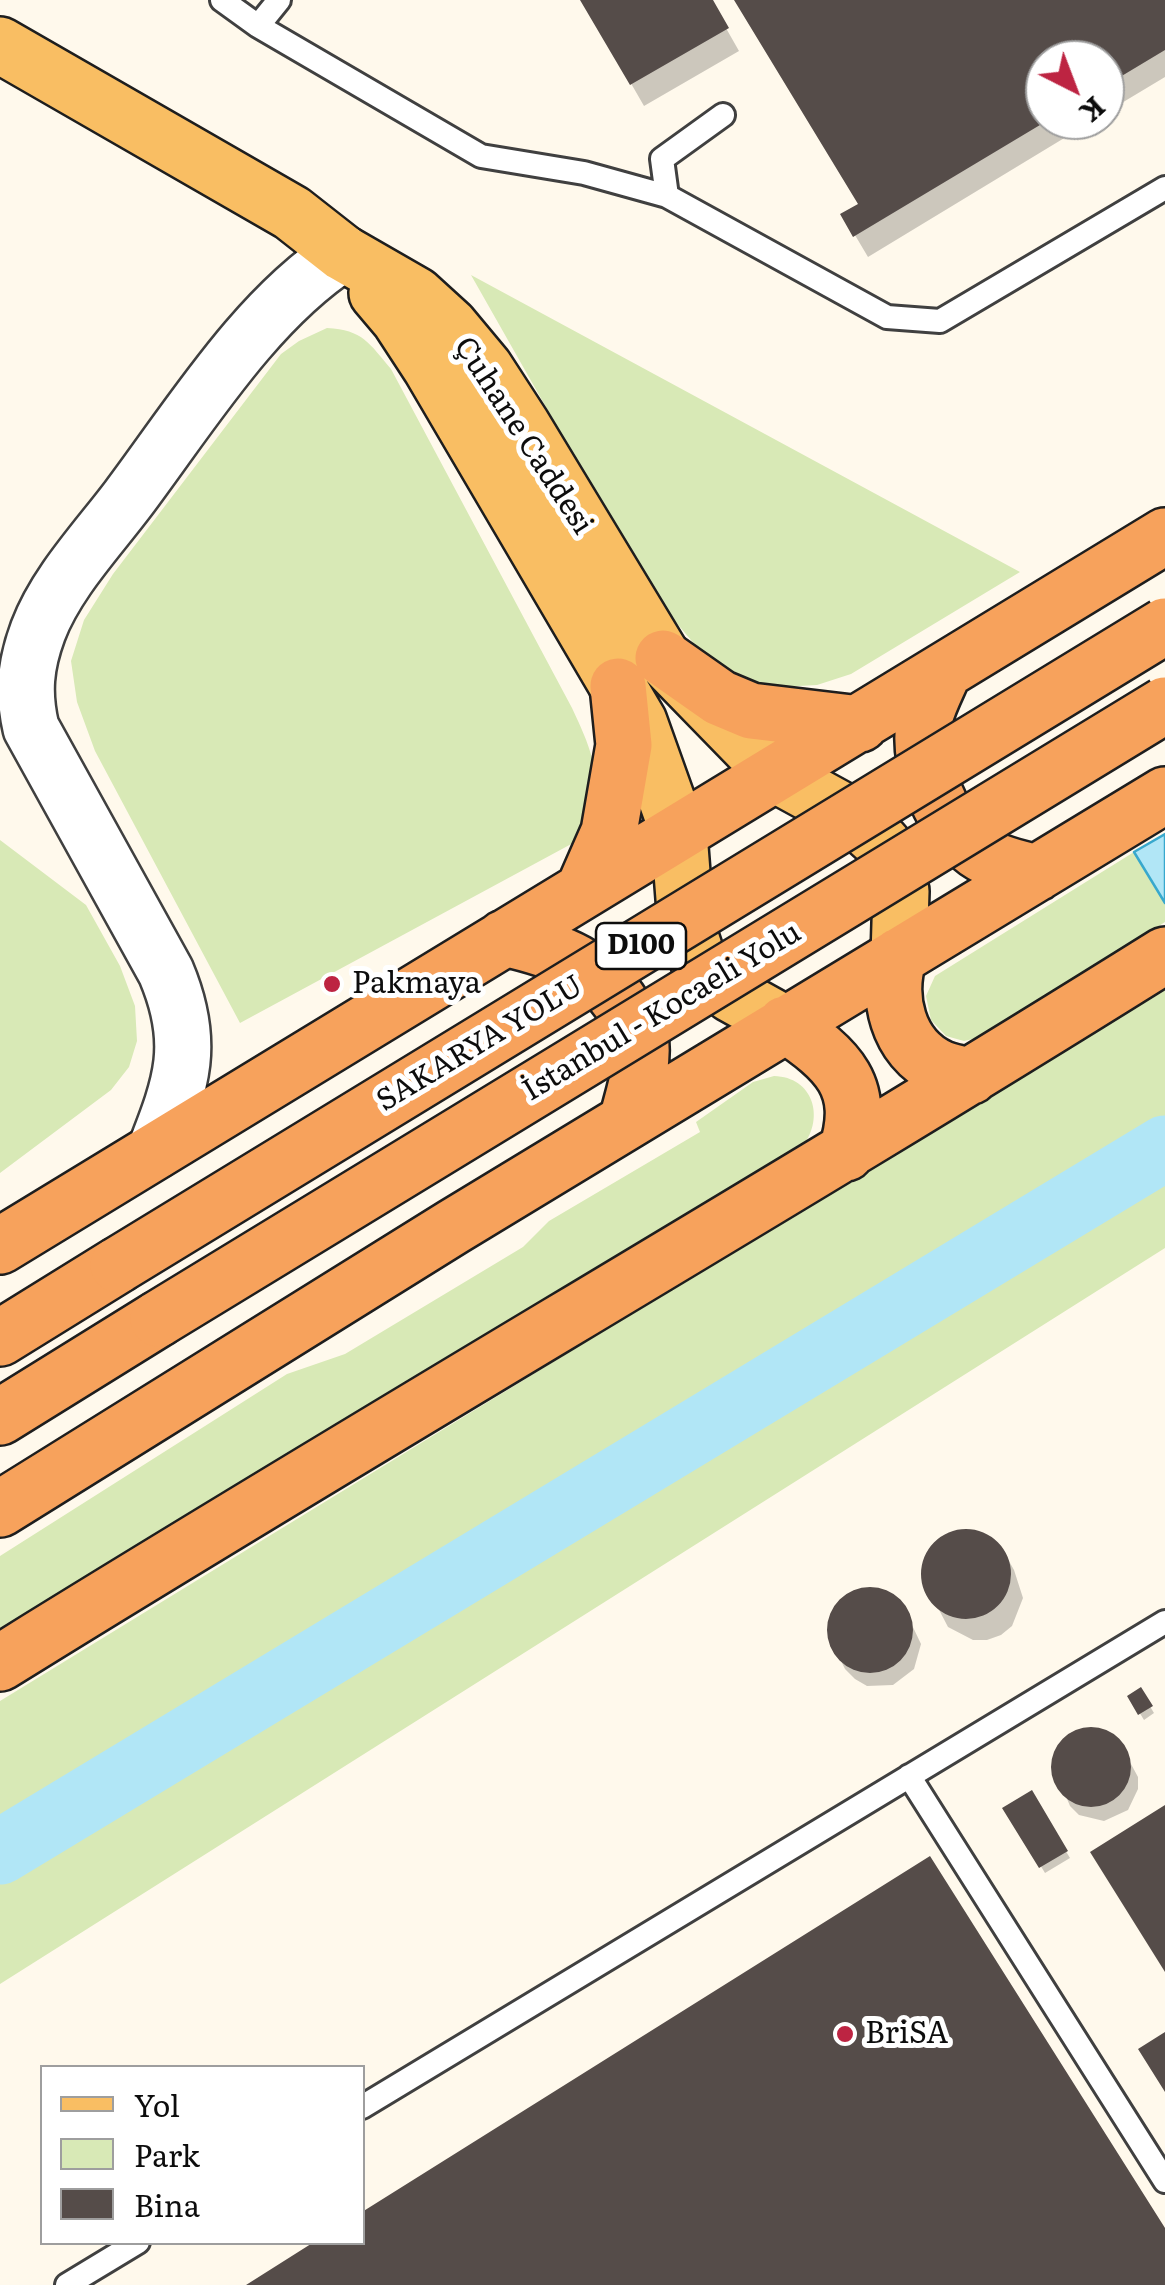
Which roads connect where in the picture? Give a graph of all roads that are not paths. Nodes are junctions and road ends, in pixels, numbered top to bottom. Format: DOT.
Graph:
graph roads {
  1 [pos="222,0"];
  2 [pos="279,0"];
  3 [pos="258,26"];
  4 [pos="0,45"];
  5 [pos="723,116"];
  6 [pos="1165,188"];
  7 [pos="666,196"];
  8 [pos="343,252"];
  9 [pos="1165,536"];
  10 [pos="1165,626"];
  11 [pos="640,672"];
  12 [pos="943,673"];
  13 [pos="1165,705"];
  14 [pos="860,724"];
  15 [pos="777,775"];
  16 [pos="1165,795"];
  17 [pos="679,834"];
  18 [pos="1037,873"];
  19 [pos="584,890"];
  20 [pos="504,938"];
  21 [pos="1165,955"];
  22 [pos="899,956"];
  23 [pos="785,1024"];
  24 [pos="971,1076"];
  25 [pos="627,1121"];
  26 [pos="155,1151"];
  27 [pos="846,1153"];
  28 [pos="0,1246"];
  29 [pos="0,1338"];
  30 [pos="0,1418"];
  31 [pos="0,1510"];
  32 [pos="1165,1622"];
  33 [pos="0,1663"];
  34 [pos="909,1776"];
  35 [pos="365,2105"];
  36 [pos="1163,2174"];
  37 [pos="133,2245"];
  38 [pos="67,2285"];
  1 -- 3 [label="lane"];
  2 -- 3 [label="lane"];
  3 -- 7 [label="lane"];
  4 -- 8 [label="main road, Çuhane Caddesi"];
  5 -- 7 [label="lane"];
  6 -- 7 [label="lane"];
  8 -- 11 [label="main road, Çuhane Caddesi"];
  8 -- 26 [label="street"];
  9 -- 12 [label="highway"];
  10 -- 29 [label="highway, SAKARYA YOLU / D100, bridge"];
  11 -- 14 [label="highway"];
  11 -- 15 [label="main road"];
  11 -- 17 [label="main road"];
  11 -- 19 [label="highway"];
  12 -- 14 [label="highway"];
  12 -- 18 [label="highway"];
  13 -- 30 [label="highway, İstanbul - Kocaeli Yolu / D100, bridge"];
  14 -- 15 [label="highway"];
  15 -- 17 [label="highway"];
  15 -- 22 [label="main road"];
  16 -- 18 [label="highway"];
  17 -- 19 [label="highway"];
  17 -- 23 [label="main road"];
  18 -- 22 [label="highway"];
  19 -- 20 [label="highway"];
  20 -- 25 [label="highway"];
  20 -- 26 [label="highway"];
  21 -- 24 [label="highway"];
  22 -- 23 [label="highway"];
  22 -- 24 [label="highway"];
  23 -- 25 [label="highway"];
  23 -- 27 [label="highway"];
  24 -- 27 [label="highway"];
  25 -- 31 [label="highway"];
  26 -- 28 [label="highway"];
  27 -- 33 [label="highway"];
  32 -- 34 [label="lane"];
  34 -- 35 [label="lane"];
  34 -- 36 [label="lane"];
  37 -- 38 [label="lane"];
}
